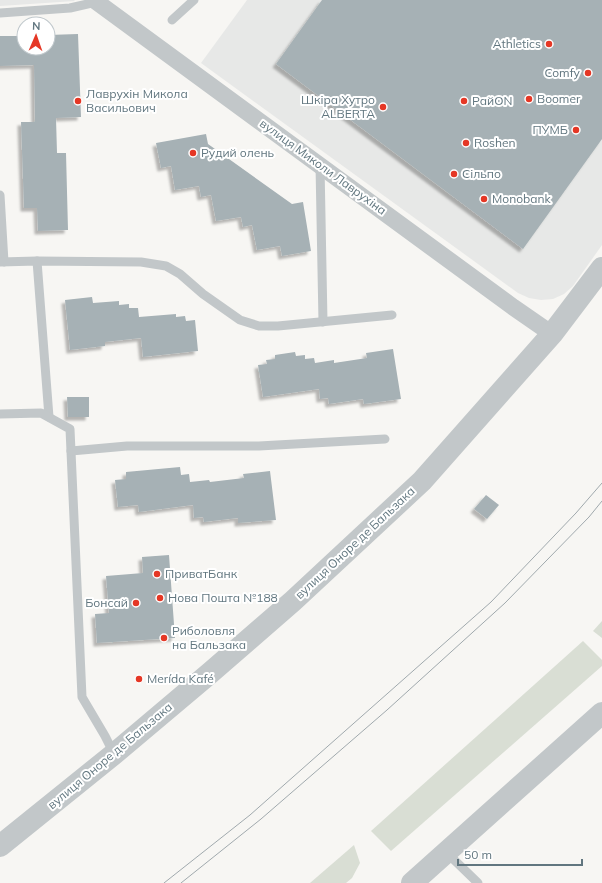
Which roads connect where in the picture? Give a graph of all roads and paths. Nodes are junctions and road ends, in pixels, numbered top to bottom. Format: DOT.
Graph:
graph roads {
  1 [pos="194,0"];
  2 [pos="95,1"];
  3 [pos="0,13"];
  4 [pos="172,20"];
  5 [pos="320,165"];
  6 [pos="0,195"];
  7 [pos="37,261"];
  8 [pos="2,262"];
  9 [pos="602,268"];
  10 [pos="392,315"];
  11 [pos="323,322"];
  12 [pos="552,334"];
  13 [pos="0,414"];
  14 [pos="49,417"];
  15 [pos="385,439"];
  16 [pos="71,451"];
  17 [pos="602,714"];
  18 [pos="114,754"];
  19 [pos="0,846"];
  20 [pos="446,852"];
  21 [pos="412,883"];
  22 [pos="478,883"];
  1 -- 4 [label="lane"];
  2 -- 3 [label="lane"];
  2 -- 5 [label="street, вулиця Миколи Лаврухіна"];
  5 -- 11 [label="lane"];
  5 -- 12 [label="street, вулиця Миколи Лаврухіна"];
  6 -- 8 [label="lane"];
  7 -- 8 [label="lane"];
  7 -- 11 [label="lane"];
  7 -- 14 [label="lane"];
  9 -- 12 [label="street, вулиця Оноре де Бальзака"];
  10 -- 11 [label="lane"];
  12 -- 18 [label="street, вулиця Оноре де Бальзака"];
  13 -- 14 [label="lane"];
  14 -- 16 [label="lane"];
  15 -- 16 [label="lane"];
  16 -- 18 [label="lane"];
  17 -- 20 [label="street"];
  18 -- 19 [label="street, вулиця Оноре де Бальзака"];
  20 -- 21 [label="street"];
  20 -- 22 [label="lane"];
}
